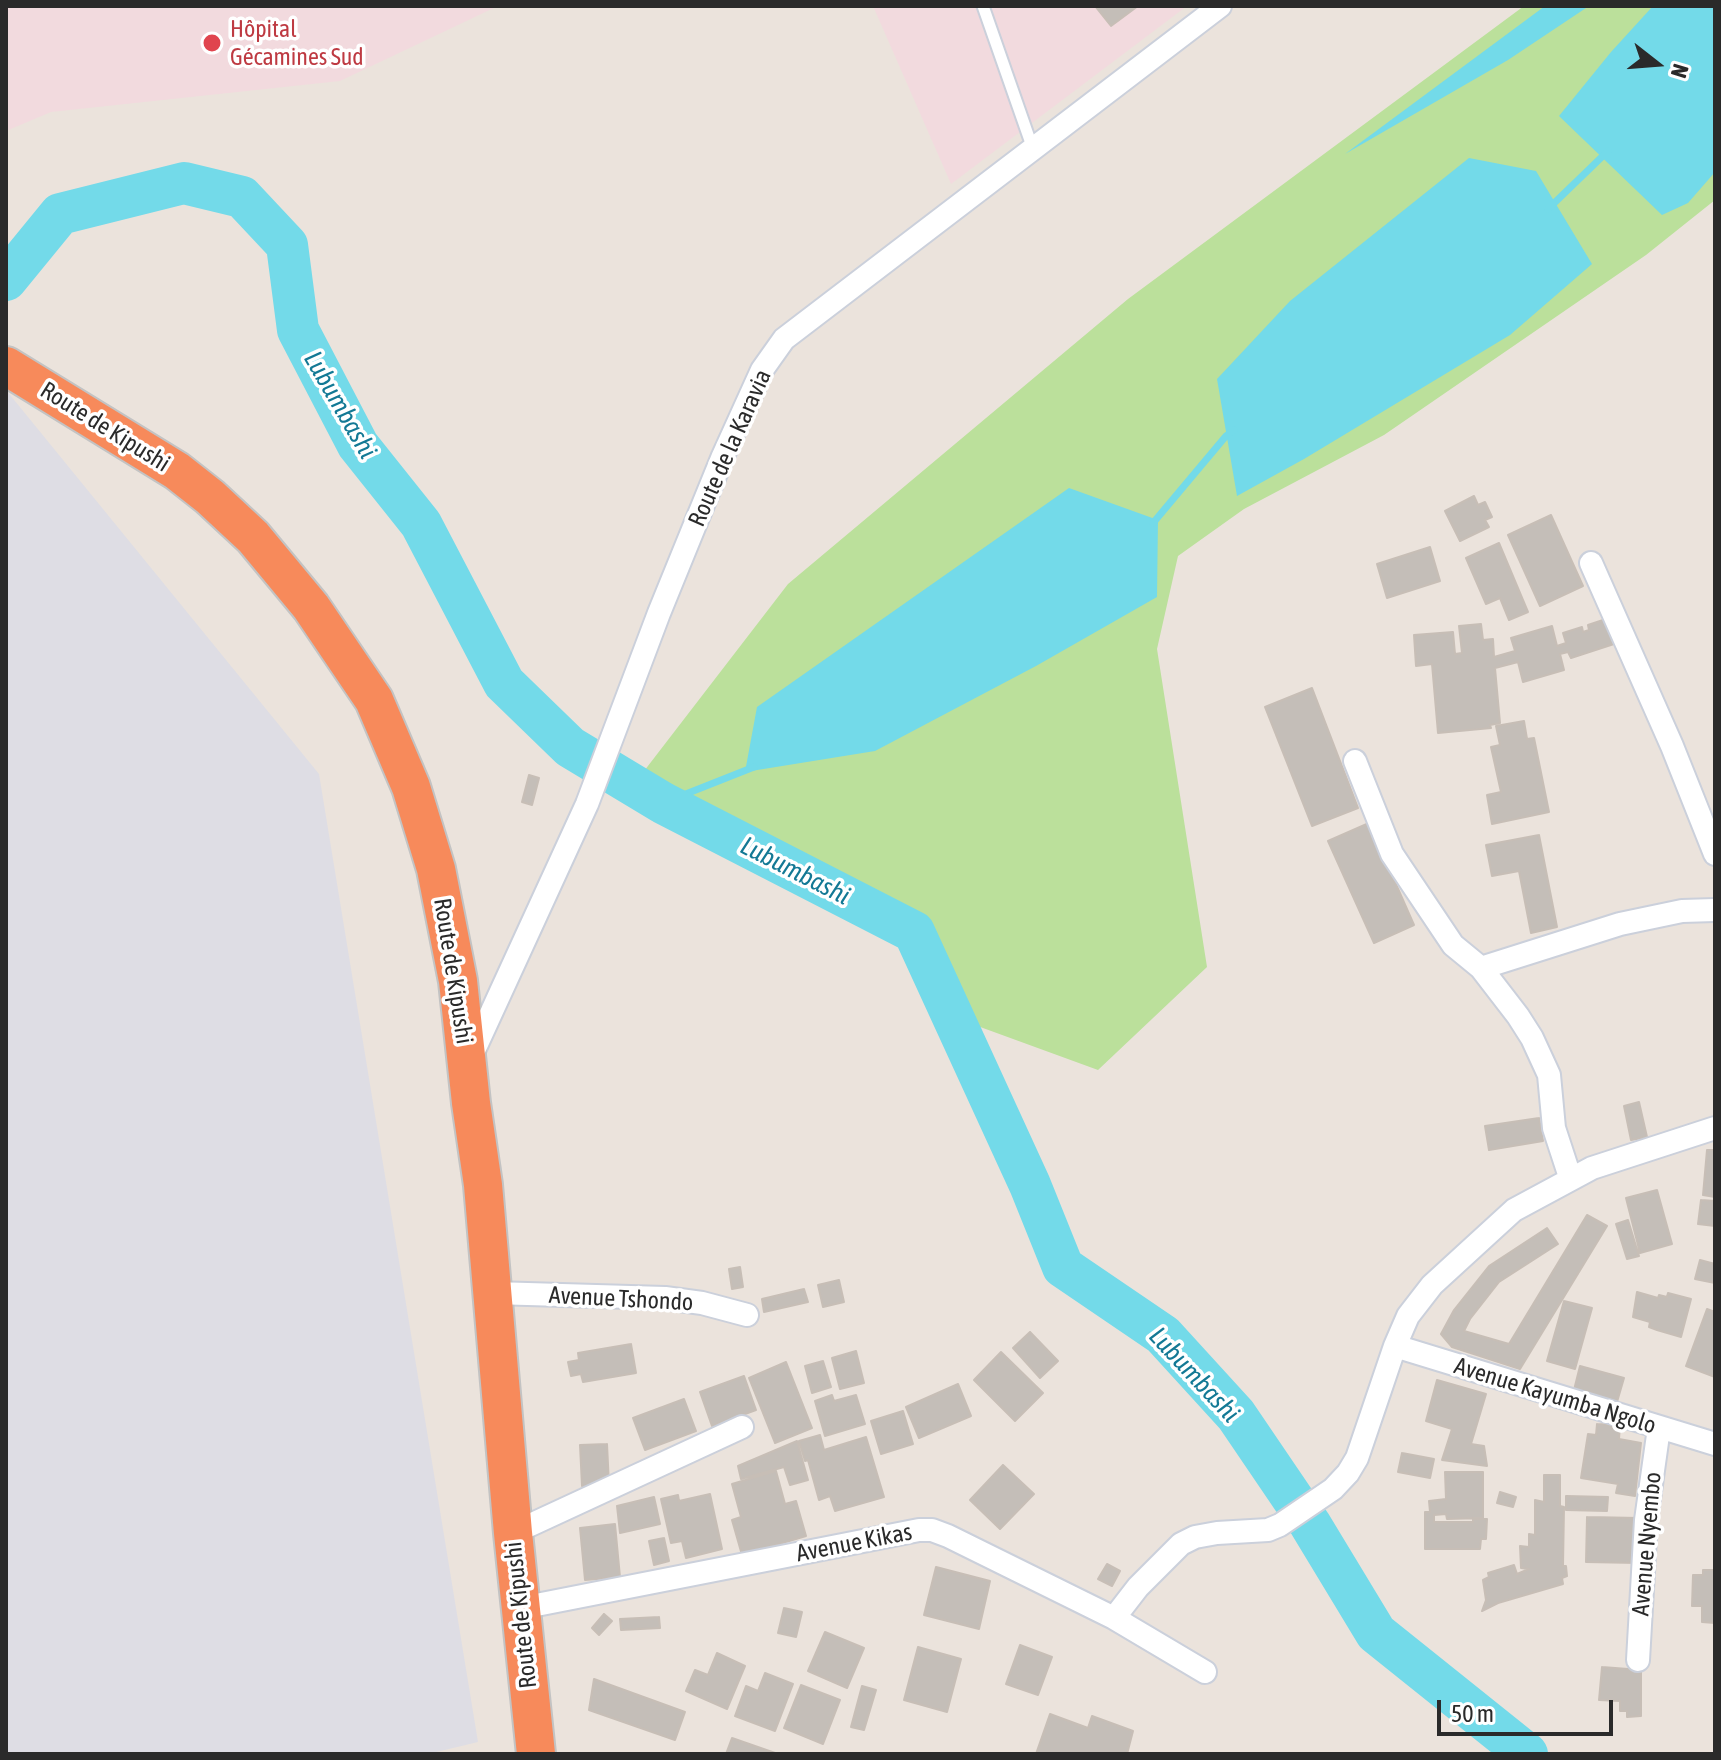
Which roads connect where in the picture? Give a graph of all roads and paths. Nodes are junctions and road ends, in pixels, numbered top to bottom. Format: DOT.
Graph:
graph roads {
  1 [pos="983,6"];
  2 [pos="1220,6"];
  3 [pos="1033,149"];
  4 [pos="6,366"];
  5 [pos="1591,563"];
  6 [pos="1355,761"];
  7 [pos="1715,854"];
  8 [pos="1715,910"];
  9 [pos="1481,968"];
  10 [pos="467,1064"];
  11 [pos="1715,1128"];
  12 [pos="1570,1177"];
  13 [pos="493,1293"];
  14 [pos="747,1315"];
  15 [pos="1395,1346"];
  16 [pos="742,1427"];
  17 [pos="1659,1428"];
  18 [pos="1715,1444"];
  19 [pos="513,1533"];
  20 [pos="521,1608"];
  21 [pos="1114,1618"];
  22 [pos="1638,1660"];
  23 [pos="1205,1672"];
  24 [pos="536,1754"];
  1 -- 3 [label="lane"];
  2 -- 3 [label="street, Route de la Karavia"];
  3 -- 10 [label="street, Route de la Karavia"];
  4 -- 10 [label="highway, Route de Kipushi"];
  5 -- 7 [label="street"];
  6 -- 9 [label="street"];
  8 -- 9 [label="street"];
  9 -- 12 [label="street"];
  10 -- 13 [label="highway, Route de Kipushi"];
  11 -- 12 [label="street"];
  12 -- 15 [label="street"];
  13 -- 14 [label="street, Avenue Tshondo"];
  13 -- 19 [label="highway, Route de Kipushi"];
  15 -- 17 [label="street, Avenue Kayumba Ngolo"];
  15 -- 21 [label="street"];
  16 -- 19 [label="street"];
  17 -- 18 [label="street, Avenue Kayumba Ngolo"];
  17 -- 22 [label="street, Avenue Nyembo"];
  19 -- 20 [label="highway, Route de Kipushi"];
  20 -- 21 [label="street, Avenue Kikas"];
  20 -- 24 [label="highway, Route de Kipushi"];
  21 -- 23 [label="street, Avenue Kikas"];
}
